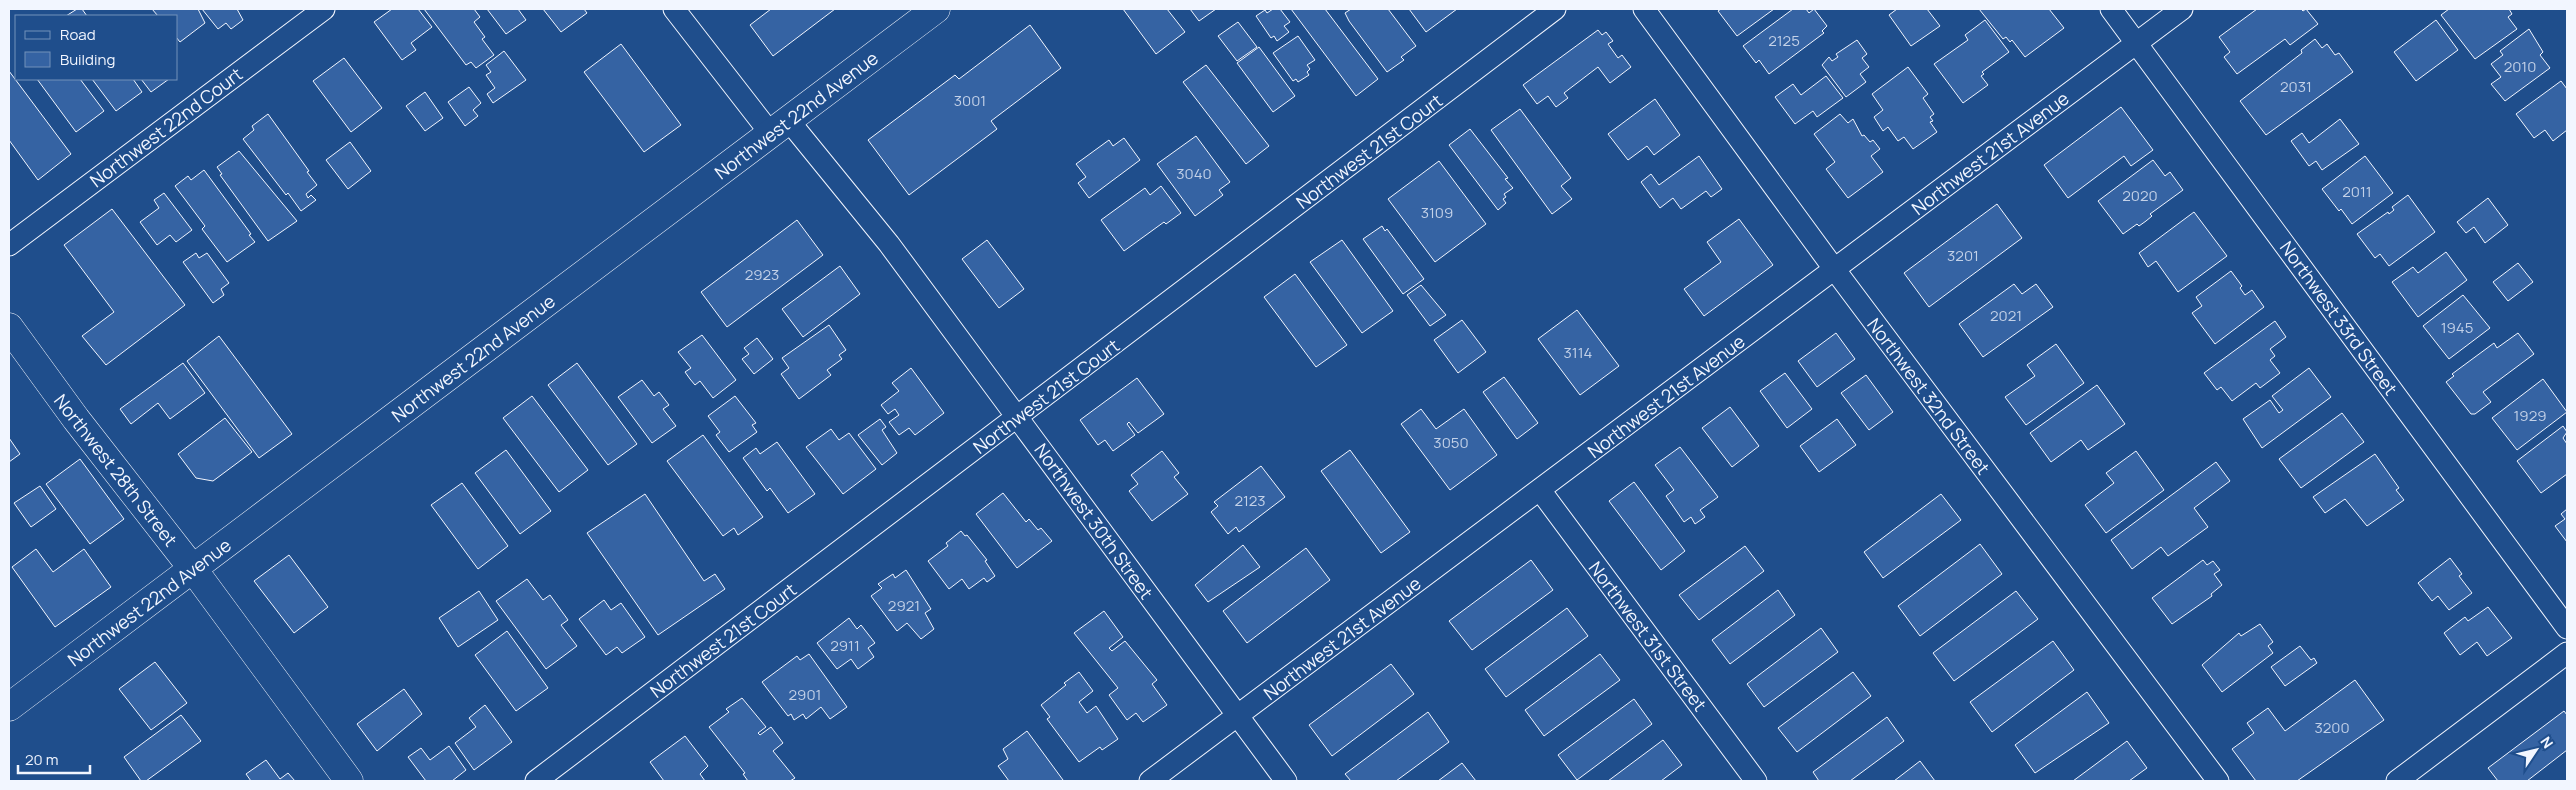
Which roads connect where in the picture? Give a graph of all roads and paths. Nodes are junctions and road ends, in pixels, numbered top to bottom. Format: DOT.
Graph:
graph roads {
  1 [pos="324,9"];
  2 [pos="674,9"];
  3 [pos="936,9"];
  4 [pos="1555,9"];
  5 [pos="1644,9"];
  6 [pos="2111,9"];
  7 [pos="2182,9"];
  8 [pos="2136,43"];
  9 [pos="780,127"];
  10 [pos="9,245"];
  11 [pos="1835,270"];
  12 [pos="9,327"];
  13 [pos="1018,418"];
  14 [pos="1540,490"];
  15 [pos="193,568"];
  16 [pos="2567,628"];
  17 [pos="2567,653"];
  18 [pos="9,707"];
  19 [pos="1238,716"];
  20 [pos="349,781"];
  21 [pos="536,781"];
  22 [pos="1150,781"];
  23 [pos="1286,781"];
  24 [pos="1756,781"];
  25 [pos="2218,781"];
  26 [pos="2397,781"];
  1 -- 10 [label="street, Northwest 22nd Court"];
  2 -- 9 [label="street, Northwest 30th Street"];
  3 -- 9 [label="main road, Northwest 22nd Avenue"];
  4 -- 13 [label="street, Northwest 21st Court"];
  5 -- 11 [label="street, Northwest 32nd Street"];
  6 -- 8 [label="street, Northwest 33rd Street"];
  7 -- 8 [label="street, Northwest 21st Avenue"];
  8 -- 11 [label="street, Northwest 21st Avenue"];
  8 -- 16 [label="street, Northwest 33rd Street"];
  9 -- 13 [label="street, Northwest 30th Street"];
  9 -- 15 [label="main road, Northwest 22nd Avenue"];
  11 -- 14 [label="street, Northwest 21st Avenue"];
  11 -- 25 [label="street, Northwest 32nd Street"];
  12 -- 15 [label="main road, Northwest 28th Street"];
  13 -- 19 [label="street, Northwest 30th Street"];
  13 -- 21 [label="street, Northwest 21st Court"];
  14 -- 19 [label="street, Northwest 21st Avenue"];
  14 -- 24 [label="street, Northwest 31st Street"];
  15 -- 18 [label="main road, Northwest 22nd Avenue"];
  15 -- 20 [label="main road, Northwest 28th Street"];
  17 -- 26 [label="street"];
  19 -- 22 [label="street, Northwest 21st Avenue"];
  19 -- 23 [label="street, Northwest 30th Street"];
}
